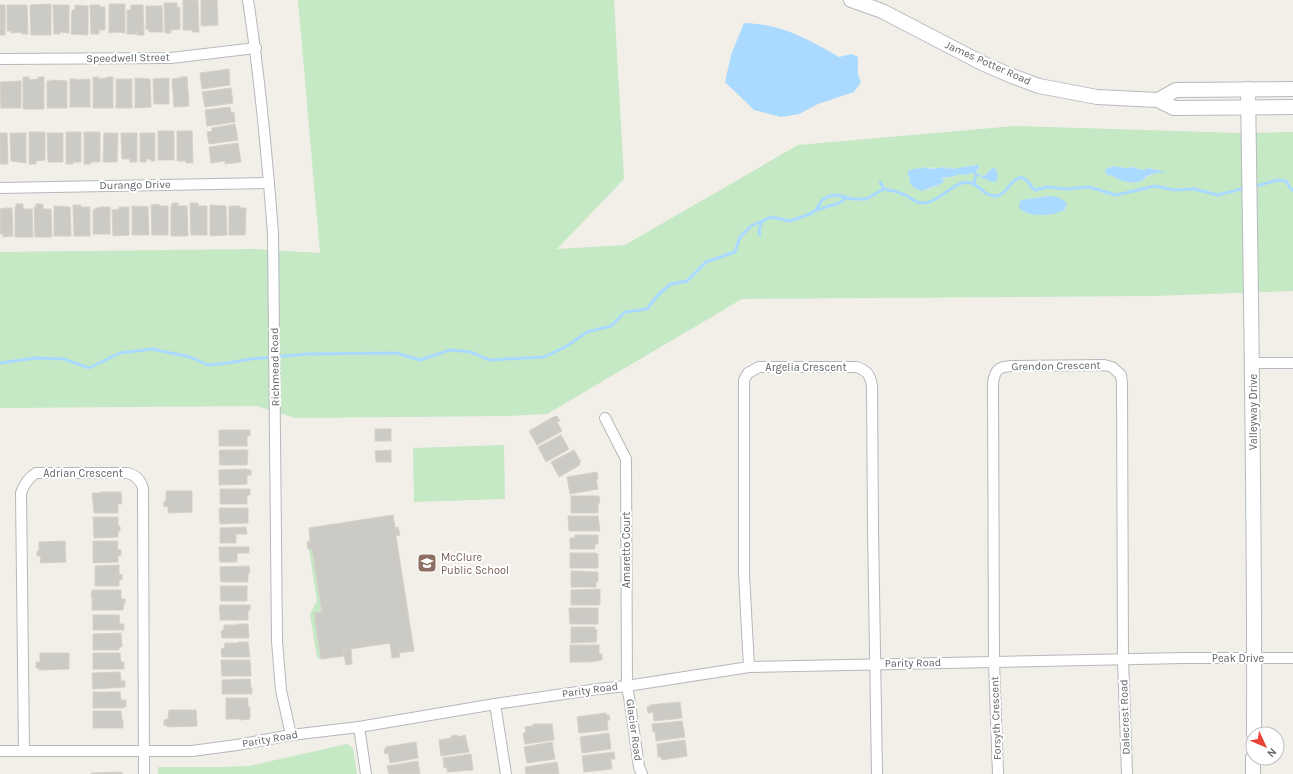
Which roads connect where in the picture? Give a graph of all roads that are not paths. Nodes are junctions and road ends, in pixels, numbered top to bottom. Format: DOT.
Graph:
graph roads {
  1 [pos="248,0"];
  2 [pos="851,0"];
  3 [pos="256,48"];
  4 [pos="0,59"];
  5 [pos="1248,89"];
  6 [pos="1293,89"];
  7 [pos="1158,100"];
  8 [pos="1293,107"];
  9 [pos="1249,108"];
  10 [pos="269,183"];
  11 [pos="0,188"];
  12 [pos="1252,363"];
  13 [pos="1293,363"];
  14 [pos="605,418"];
  15 [pos="1184,658"];
  16 [pos="1254,658"];
  17 [pos="1293,658"];
  18 [pos="1123,659"];
  19 [pos="994,662"];
  20 [pos="875,664"];
  21 [pos="749,667"];
  22 [pos="627,686"];
  23 [pos="495,704"];
  24 [pos="1254,726"];
  25 [pos="359,727"];
  26 [pos="291,735"];
  27 [pos="24,750"];
  28 [pos="0,751"];
  29 [pos="144,751"];
  30 [pos="144,774"];
  31 [pos="366,774"];
  32 [pos="506,774"];
  33 [pos="642,774"];
  34 [pos="877,774"];
  35 [pos="998,774"];
  36 [pos="1127,774"];
  1 -- 3 [label="street, Richmead Road"];
  2 -- 7 [label="street, James Potter Road"];
  3 -- 4 [label="street, Speedwell Street"];
  3 -- 10 [label="street, Richmead Road"];
  5 -- 6 [label="street"];
  5 -- 7 [label="street"];
  5 -- 9 [label="street, Valleyway Drive"];
  7 -- 9 [label="street, James Potter Road"];
  8 -- 9 [label="street, James Potter Road"];
  9 -- 12 [label="street, Valleyway Drive"];
  10 -- 11 [label="street, Durango Drive"];
  10 -- 26 [label="street, Richmead Road"];
  12 -- 13 [label="street"];
  12 -- 16 [label="street, Valleyway Drive"];
  14 -- 22 [label="street, Amaretto Court"];
  15 -- 16 [label="street, Peak Drive"];
  15 -- 18 [label="street, Parity Road"];
  16 -- 17 [label="street, Peak Drive"];
  16 -- 24 [label="street, Valleyway Drive"];
  18 -- 19 [label="street, Parity Road"];
  18 -- 19 [label="street, Grendon Crescent"];
  18 -- 36 [label="street, Dalecrest Road"];
  19 -- 20 [label="street, Parity Road"];
  19 -- 35 [label="street, Forsyth Crescent"];
  20 -- 21 [label="street, Parity Road"];
  20 -- 21 [label="street, Argelia Crescent"];
  20 -- 34 [label="street"];
  21 -- 22 [label="street, Parity Road"];
  22 -- 23 [label="street, Parity Road"];
  22 -- 33 [label="street, Glacier Road"];
  23 -- 25 [label="street, Parity Road"];
  23 -- 32 [label="street"];
  25 -- 26 [label="street, Parity Road"];
  25 -- 31 [label="street"];
  26 -- 29 [label="street, Parity Road"];
  27 -- 28 [label="street, Parity Road"];
  27 -- 29 [label="street, Parity Road"];
  27 -- 29 [label="street, Adrian Crescent"];
  29 -- 30 [label="street, Adrian Crescent"];
}
